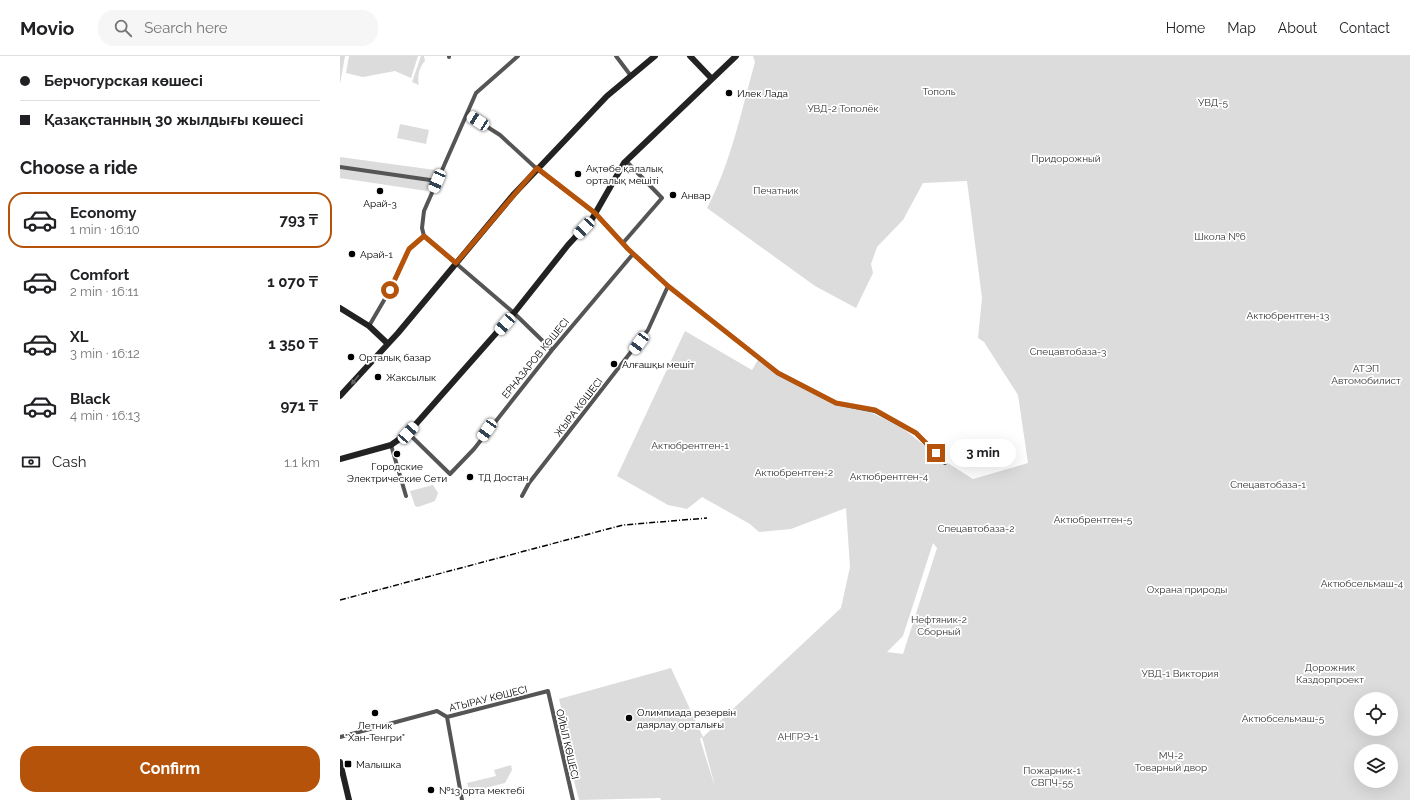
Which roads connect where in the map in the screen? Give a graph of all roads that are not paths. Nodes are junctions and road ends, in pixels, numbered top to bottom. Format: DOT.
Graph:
graph roads {
  1 [pos="518,56"];
  2 [pos="616,56"];
  3 [pos="655,56"];
  4 [pos="690,56"];
  5 [pos="736,56"];
  6 [pos="631,76"];
  7 [pos="712,79"];
  8 [pos="467,114"];
  9 [pos="626,161"];
  10 [pos="340,167"];
  11 [pos="537,168"];
  12 [pos="437,181"];
  13 [pos="595,213"];
  14 [pos="424,236"];
  15 [pos="623,243"];
  16 [pos="633,254"];
  17 [pos="456,263"];
  18 [pos="668,286"];
  19 [pos="340,308"];
  20 [pos="514,313"];
  21 [pos="369,326"];
  22 [pos="387,343"];
  23 [pos="552,350"];
  24 [pos="341,396"];
  25 [pos="408,433"];
  26 [pos="392,445"];
  27 [pos="340,460"];
  28 [pos="945,463"];
  29 [pos="406,496"];
  30 [pos="522,496"];
  31 [pos="548,691"];
  32 [pos="447,717"];
  33 [pos="340,737"];
  34 [pos="340,762"];
  35 [pos="349,800"];
  36 [pos="462,800"];
  37 [pos="573,800"];
  1 -- 8 [label="street"];
  2 -- 6 [label="street"];
  3 -- 6 [label="street"];
  4 -- 7 [label="street"];
  5 -- 7 [label="street"];
  6 -- 11 [label="street"];
  7 -- 9 [label="street"];
  8 -- 11 [label="street"];
  8 -- 12 [label="street"];
  9 -- 13 [label="street"];
  9 -- 15 [label="street"];
  10 -- 12 [label="street"];
  11 -- 13 [label="street"];
  11 -- 17 [label="street"];
  12 -- 14 [label="street"];
  13 -- 15 [label="street"];
  13 -- 20 [label="street"];
  14 -- 17 [label="street"];
  14 -- 21 [label="street"];
  15 -- 16 [label="street"];
  16 -- 18 [label="street"];
  16 -- 23 [label="street, ЕРНАЗАРОВ КӨШЕСІ"];
  17 -- 20 [label="street"];
  17 -- 22 [label="street"];
  18 -- 28 [label="street"];
  18 -- 30 [label="street, ЖЫРА КӨШЕСІ"];
  19 -- 21 [label="street"];
  20 -- 23 [label="street"];
  20 -- 25 [label="street"];
  21 -- 22 [label="street"];
  22 -- 24 [label="street, one-way"];
  23 -- 25 [label="street, ЕРНАЗАРОВ КӨШЕСІ"];
  25 -- 26 [label="street"];
  26 -- 27 [label="street"];
  26 -- 29 [label="street"];
  31 -- 32 [label="street, АТЫРАУ КӨШЕСІ"];
  31 -- 37 [label="street, ОЙЫЛ КӨШЕСІ"];
  32 -- 33 [label="street, АТЫРАУ КӨШЕСІ"];
  32 -- 36 [label="street"];
  34 -- 35 [label="street"];
}
